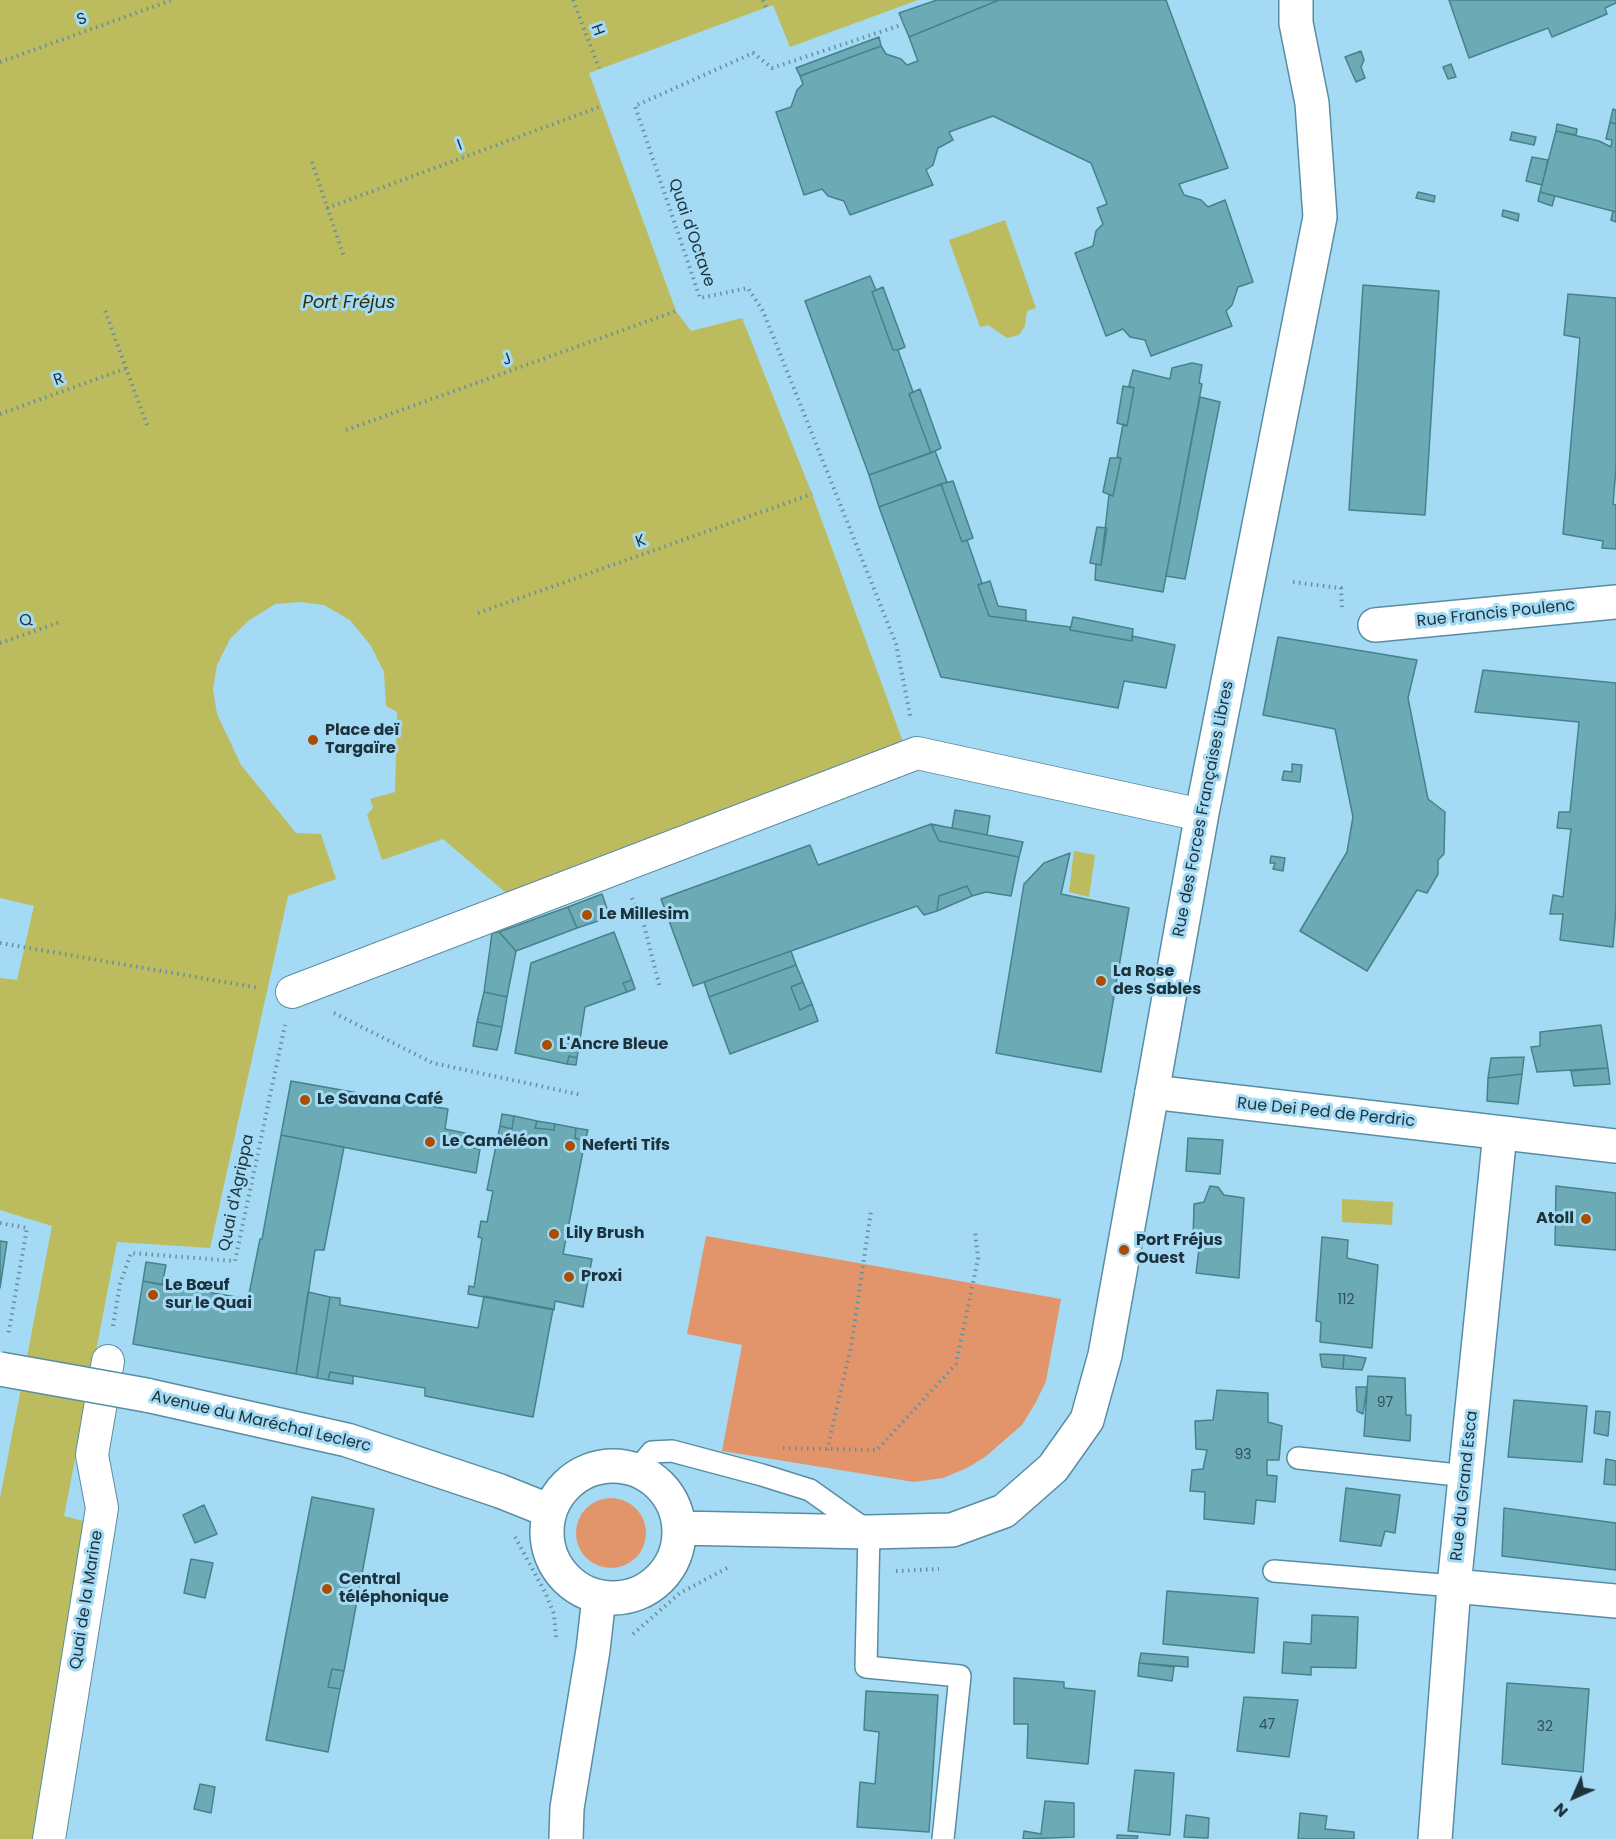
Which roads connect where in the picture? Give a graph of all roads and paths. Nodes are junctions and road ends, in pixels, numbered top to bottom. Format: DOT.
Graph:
graph roads {
  1 [pos="172,0"];
  2 [pos="573,0"];
  3 [pos="763,0"];
  4 [pos="1296,0"];
  5 [pos="766,7"];
  6 [pos="904,24"];
  7 [pos="0,62"];
  8 [pos="598,68"];
  9 [pos="602,106"];
  10 [pos="312,162"];
  11 [pos="327,208"];
  12 [pos="344,257"];
  13 [pos="105,311"];
  14 [pos="676,311"];
  15 [pos="127,368"];
  16 [pos="0,414"];
  17 [pos="147,425"];
  18 [pos="346,430"];
  19 [pos="812,494"];
  20 [pos="1293,582"];
  21 [pos="1616,602"];
  22 [pos="1342,610"];
  23 [pos="478,612"];
  24 [pos="60,621"];
  25 [pos="1375,625"];
  26 [pos="0,643"];
  27 [pos="917,753"];
  28 [pos="1201,815"];
  29 [pos="617,868"];
  30 [pos="0,944"];
  31 [pos="244,986"];
  32 [pos="660,988"];
  33 [pos="292,992"];
  34 [pos="1152,1092"];
  35 [pos="582,1095"];
  36 [pos="1500,1133"];
  37 [pos="1616,1146"];
  38 [pos="871,1211"];
  39 [pos="0,1223"];
  40 [pos="975,1231"];
  41 [pos="3,1355"];
  42 [pos="108,1360"];
  43 [pos="782,1448"];
  44 [pos="827,1450"];
  45 [pos="1298,1458"];
  46 [pos="637,1470"];
  47 [pos="1467,1476"];
  48 [pos="550,1511"];
  49 [pos="679,1528"];
  50 [pos="869,1532"];
  51 [pos="513,1535"];
  52 [pos="731,1566"];
  53 [pos="1274,1571"];
  54 [pos="1454,1586"];
  55 [pos="598,1597"];
  56 [pos="1616,1601"];
  57 [pos="630,1638"];
  58 [pos="557,1643"];
  59 [pos="49,1839"];
  60 [pos="566,1839"];
  61 [pos="943,1839"];
  62 [pos="1435,1839"];
  1 -- 7 [label="path, S"];
  2 -- 8 [label="path, H"];
  3 -- 5 [label="path"];
  4 -- 28 [label="street, Rue des Forces Françaises Libres"];
  6 -- 27 [label="path, Quai d'Octave"];
  9 -- 11 [label="path, I"];
  10 -- 11 [label="path"];
  11 -- 12 [label="path"];
  13 -- 15 [label="path"];
  14 -- 18 [label="path, J"];
  15 -- 16 [label="path, R"];
  15 -- 17 [label="path"];
  19 -- 23 [label="path, K"];
  20 -- 22 [label="path"];
  21 -- 25 [label="street, Rue Francis Poulenc"];
  24 -- 26 [label="path, Q"];
  27 -- 28 [label="street"];
  27 -- 29 [label="street"];
  28 -- 34 [label="street, Rue des Forces Françaises Libres"];
  29 -- 32 [label="path"];
  29 -- 33 [label="street"];
  30 -- 31 [label="path"];
  33 -- 35 [label="path"];
  33 -- 42 [label="path, Quai d'Agrippa"];
  34 -- 36 [label="street, Rue Dei Ped de Perdric"];
  34 -- 50 [label="street, Rue des Forces Françaises Libres"];
  36 -- 37 [label="street, Rue Dei Ped de Perdric"];
  36 -- 47 [label="street, Rue du Grand Esca"];
  38 -- 44 [label="path"];
  39 -- 41 [label="path"];
  40 -- 44 [label="path"];
  41 -- 48 [label="street, Avenue du Maréchal Leclerc, bridge"];
  42 -- 59 [label="street, Quai de la Marine"];
  43 -- 44 [label="path"];
  45 -- 47 [label="lane"];
  46 -- 48 [label="street"];
  46 -- 49 [label="street"];
  46 -- 50 [label="lane"];
  47 -- 54 [label="street, Rue du Grand Esca"];
  48 -- 55 [label="street"];
  49 -- 50 [label="street, Rue des Forces Françaises Libres"];
  49 -- 55 [label="street"];
  50 -- 61 [label="lane"];
  51 -- 58 [label="path"];
  52 -- 57 [label="path"];
  53 -- 54 [label="lane"];
  54 -- 56 [label="street"];
  54 -- 62 [label="street, Rue du Grand Esca"];
  55 -- 60 [label="street"];
}
